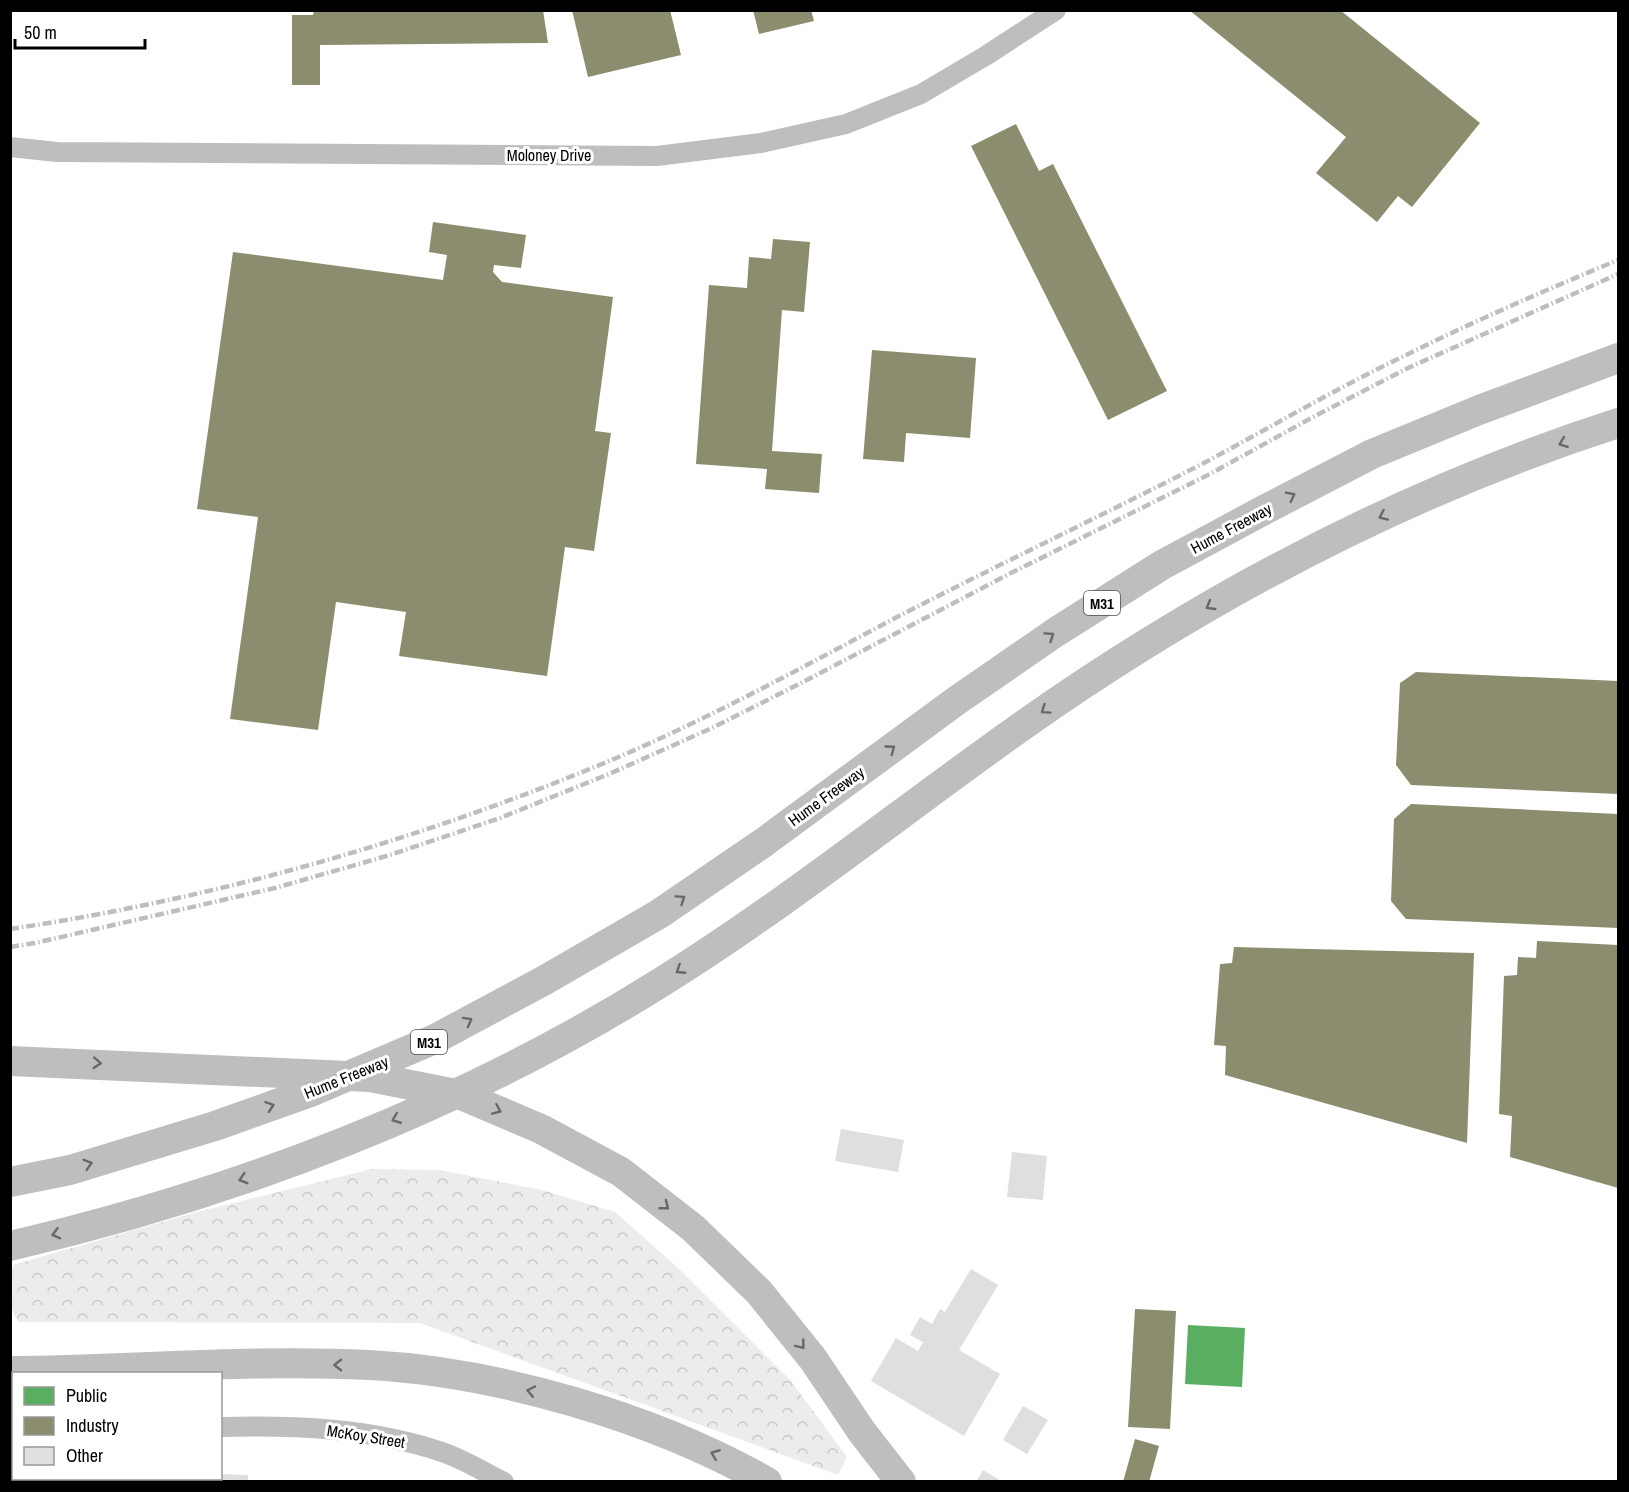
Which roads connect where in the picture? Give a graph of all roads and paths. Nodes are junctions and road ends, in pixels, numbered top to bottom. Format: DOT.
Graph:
graph roads {
  1 [pos="1056,10"];
  2 [pos="10,147"];
  3 [pos="1618,358"];
  4 [pos="1618,423"];
  5 [pos="10,1061"];
  6 [pos="10,1182"];
  7 [pos="10,1246"];
  8 [pos="10,1371"];
  9 [pos="222,1427"];
  10 [pos="504,1482"];
  11 [pos="767,1482"];
  12 [pos="901,1482"];
  1 -- 2 [label="street, Moloney Drive"];
  6 -- 3 [label="highway, Hume Freeway / M31, one-way"];
  4 -- 7 [label="highway, one-way"];
  5 -- 12 [label="highway, one-way"];
  11 -- 8 [label="highway, one-way"];
  9 -- 10 [label="street, McKoy Street"];
}
